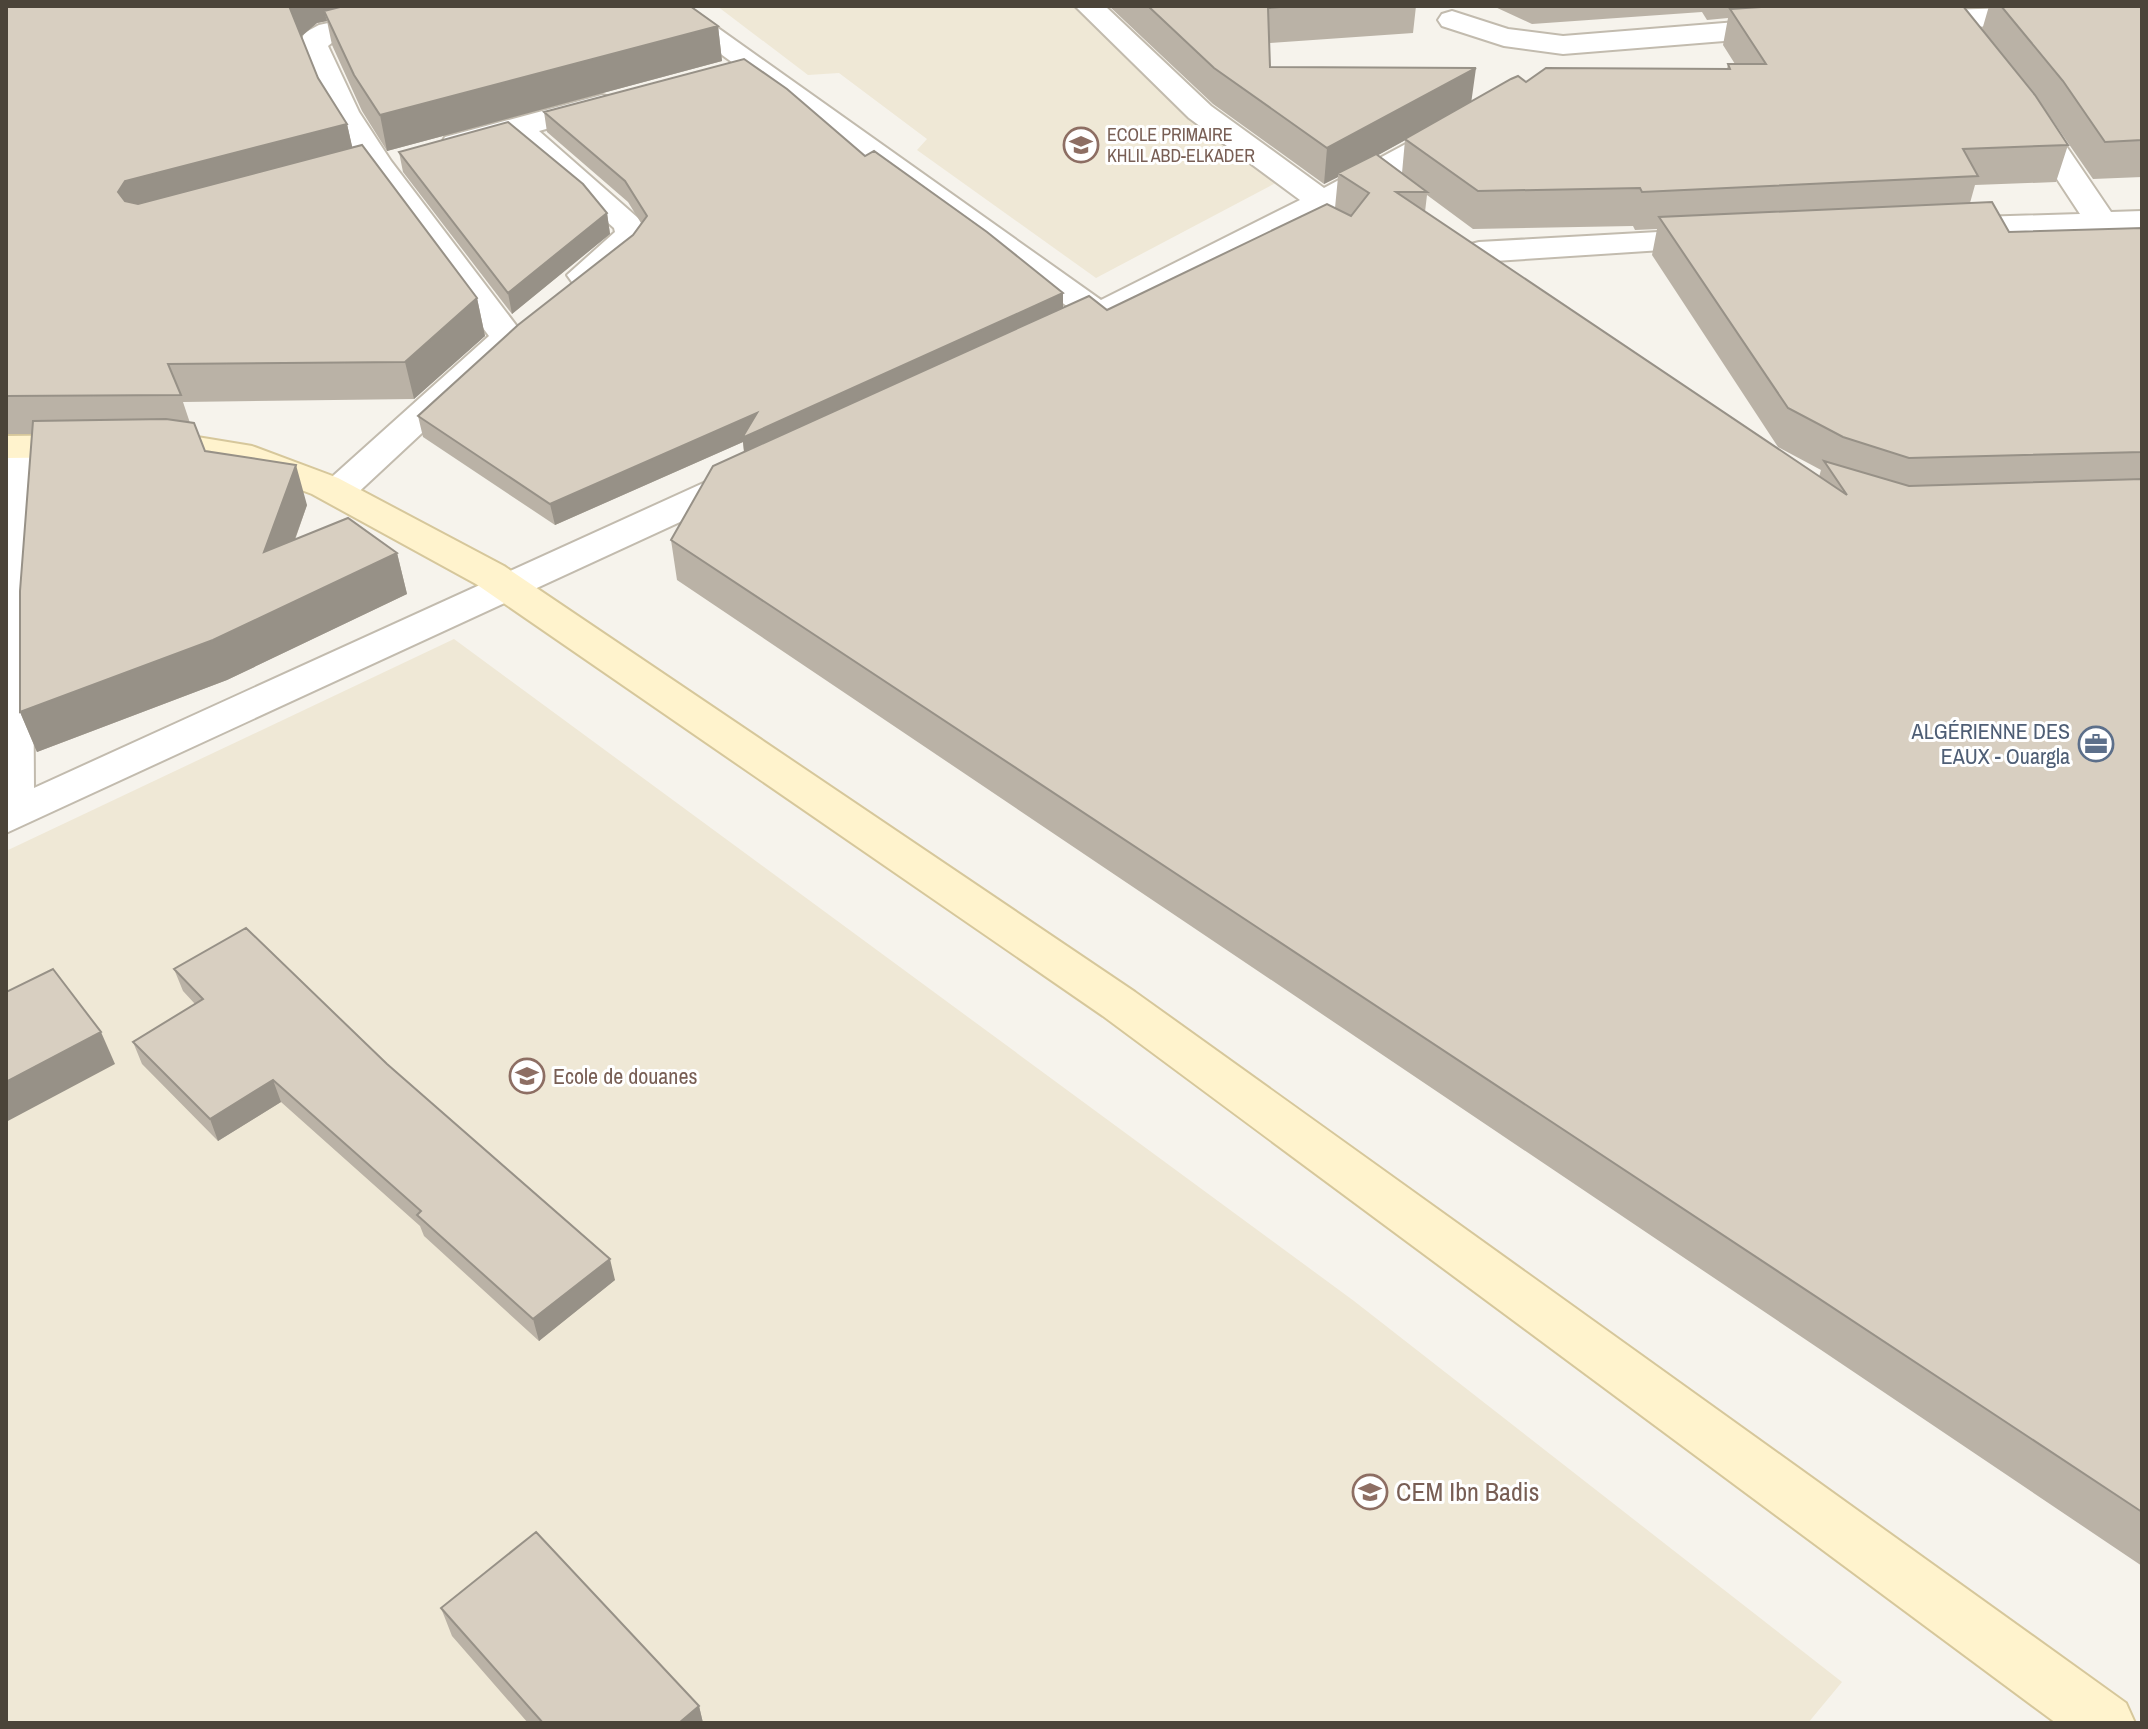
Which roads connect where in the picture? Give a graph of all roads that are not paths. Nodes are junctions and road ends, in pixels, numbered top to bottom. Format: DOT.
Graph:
graph roads {
  1 [pos="449,6"];
  2 [pos="669,6"];
  3 [pos="1089,6"];
  4 [pos="2081,10"];
  5 [pos="2142,12"];
  6 [pos="1442,13"];
  7 [pos="1954,19"];
  8 [pos="1882,22"];
  9 [pos="1820,25"];
  10 [pos="1679,33"];
  11 [pos="1979,49"];
  12 [pos="1512,64"];
  13 [pos="1564,74"];
  14 [pos="2011,90"];
  15 [pos="628,97"];
  16 [pos="1480,115"];
  17 [pos="517,127"];
  18 [pos="389,162"];
  19 [pos="1375,175"];
  20 [pos="1408,200"];
  21 [pos="1322,202"];
  22 [pos="2142,221"];
  23 [pos="2102,223"];
  24 [pos="1915,229"];
  25 [pos="1748,237"];
  26 [pos="1517,280"];
  27 [pos="562,292"];
  28 [pos="1099,314"];
  29 [pos="1043,340"];
  30 [pos="16,447"];
  31 [pos="775,464"];
  32 [pos="337,492"];
  33 [pos="509,588"];
  34 [pos="10,816"];
  35 [pos="2101,1716"];
  1 -- 18 [label="street"];
  2 -- 28 [label="street"];
  3 -- 21 [label="street"];
  4 -- 5 [label="street"];
  4 -- 7 [label="street"];
  6 -- 10 [label="street"];
  6 -- 12 [label="street"];
  7 -- 8 [label="street"];
  7 -- 11 [label="street"];
  9 -- 10 [label="street"];
  10 -- 13 [label="street"];
  14 -- 23 [label="street"];
  15 -- 17 [label="street"];
  16 -- 19 [label="street"];
  17 -- 18 [label="street"];
  17 -- 27 [label="street"];
  18 -- 32 [label="street"];
  19 -- 20 [label="street"];
  19 -- 21 [label="street"];
  21 -- 28 [label="street"];
  22 -- 23 [label="street"];
  23 -- 24 [label="street"];
  25 -- 26 [label="street"];
  28 -- 29 [label="street"];
  30 -- 32 [label="main road"];
  30 -- 34 [label="street"];
  31 -- 33 [label="street"];
  32 -- 33 [label="main road"];
  33 -- 34 [label="street"];
  33 -- 35 [label="main road"];
}
